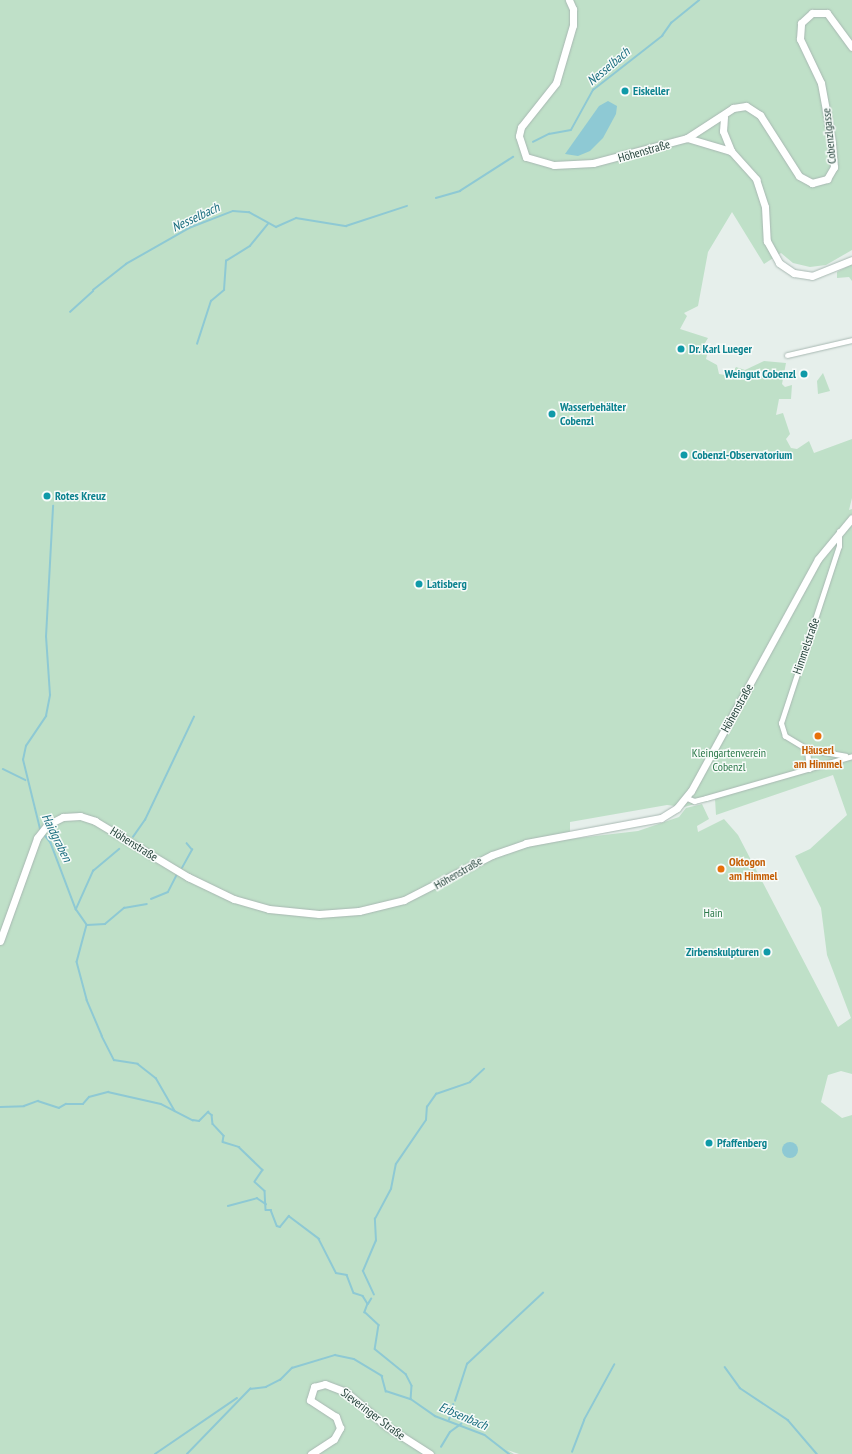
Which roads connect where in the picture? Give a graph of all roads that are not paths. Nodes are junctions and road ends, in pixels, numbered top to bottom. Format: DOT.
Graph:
graph roads {
  1 [pos="569,0"];
  2 [pos="852,47"];
  3 [pos="724,117"];
  4 [pos="687,138"];
  5 [pos="731,151"];
  6 [pos="852,260"];
  7 [pos="852,340"];
  8 [pos="787,355"];
  9 [pos="852,518"];
  10 [pos="839,531"];
  11 [pos="807,748"];
  12 [pos="850,756"];
  13 [pos="809,769"];
  14 [pos="687,798"];
  15 [pos="0,941"];
  16 [pos="311,1454"];
  17 [pos="430,1454"];
  1 -- 4 [label="street, Höhenstraße"];
  2 -- 3 [label="street, Cobenzlgasse"];
  3 -- 4 [label="street, Cobenzlgasse"];
  3 -- 5 [label="street"];
  4 -- 5 [label="street"];
  5 -- 6 [label="street"];
  7 -- 8 [label="street"];
  9 -- 10 [label="street, Höhenstraße"];
  10 -- 11 [label="street, Himmelstraße"];
  10 -- 14 [label="street, Höhenstraße"];
  11 -- 12 [label="street, Himmelstraße"];
  11 -- 13 [label="street"];
  12 -- 13 [label="street, Himmelstraße"];
  13 -- 14 [label="street, Himmelstraße"];
  14 -- 15 [label="street, Höhenstraße"];
  16 -- 17 [label="street, Sieveringer Straße"];
}
